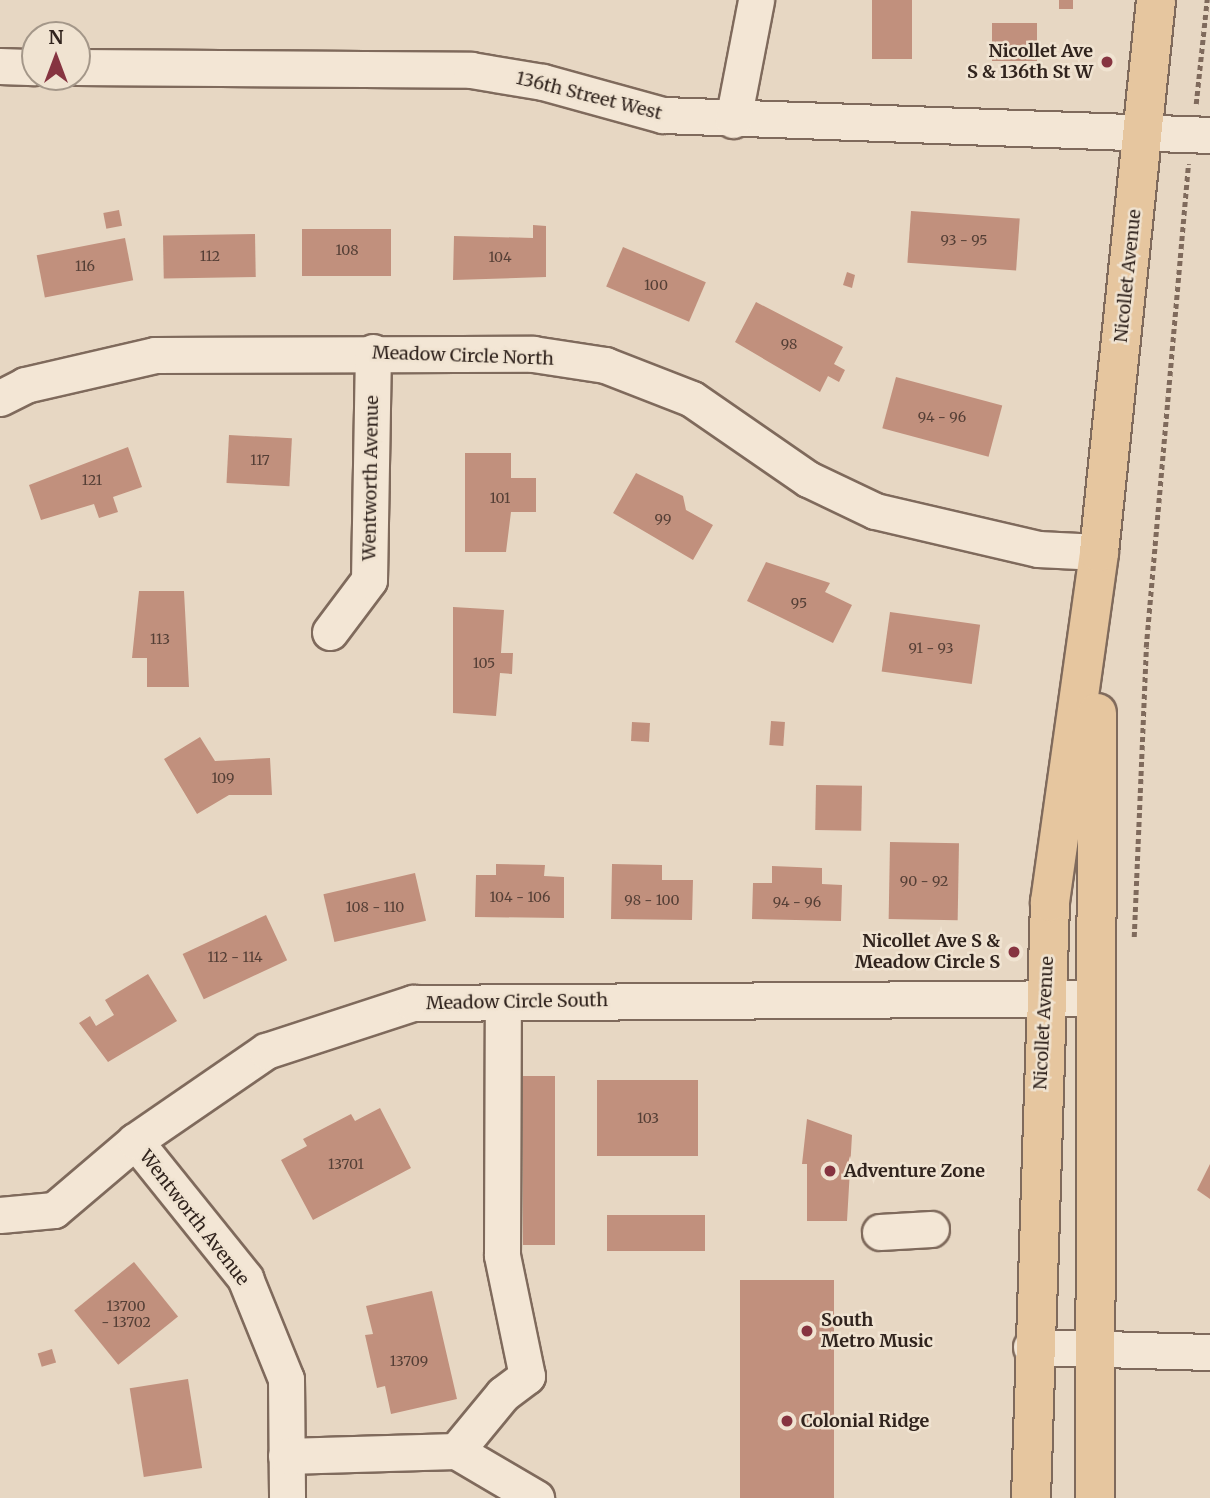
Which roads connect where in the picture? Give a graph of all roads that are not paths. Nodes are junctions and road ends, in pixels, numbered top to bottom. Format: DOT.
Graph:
graph roads {
  1 [pos="756,0"];
  2 [pos="1156,0"];
  3 [pos="0,66"];
  4 [pos="21,66"];
  5 [pos="91,67"];
  6 [pos="733,120"];
  7 [pos="1143,130"];
  8 [pos="1200,134"];
  9 [pos="373,352"];
  10 [pos="0,398"];
  11 [pos="1099,552"];
  12 [pos="330,632"];
  13 [pos="1044,997"];
  14 [pos="1094,998"];
  15 [pos="503,1002"];
  16 [pos="135,1141"];
  17 [pos="0,1215"];
  18 [pos="932,1229"];
  19 [pos="880,1232"];
  20 [pos="1031,1347"];
  21 [pos="1096,1347"];
  22 [pos="1210,1352"];
  23 [pos="456,1451"];
  24 [pos="286,1456"];
  25 [pos="287,1498"];
  26 [pos="536,1498"];
  27 [pos="1031,1498"];
  28 [pos="1095,1498"];
  1 -- 6 [label="street"];
  2 -- 7 [label="main road, Nicollet Avenue"];
  3 -- 4 [label="street"];
  5 -- 6 [label="street, 136th Street West"];
  6 -- 7 [label="street, 136th Street West"];
  7 -- 8 [label="street, 136th Street West"];
  7 -- 11 [label="main road, Nicollet Avenue"];
  9 -- 10 [label="street, Meadow Circle North"];
  9 -- 11 [label="street, Meadow Circle North"];
  9 -- 12 [label="street, Wentworth Avenue"];
  11 -- 13 [label="main road, Nicollet Avenue"];
  11 -- 14 [label="main road, Nicollet Avenue"];
  13 -- 14 [label="street, Meadow Circle South"];
  13 -- 15 [label="street, Meadow Circle South"];
  13 -- 20 [label="main road, Nicollet Avenue"];
  14 -- 21 [label="main road, Nicollet Avenue"];
  15 -- 16 [label="street, Meadow Circle South"];
  15 -- 23 [label="street"];
  16 -- 17 [label="street, Meadow Circle South"];
  16 -- 24 [label="street, Wentworth Avenue"];
  18 -- 19 [label="street"];
  20 -- 21 [label="street"];
  20 -- 27 [label="main road, Nicollet Avenue"];
  21 -- 22 [label="street"];
  21 -- 28 [label="main road, Nicollet Avenue"];
  23 -- 24 [label="street"];
  23 -- 26 [label="street"];
  24 -- 25 [label="street, Wentworth Avenue"];
}
